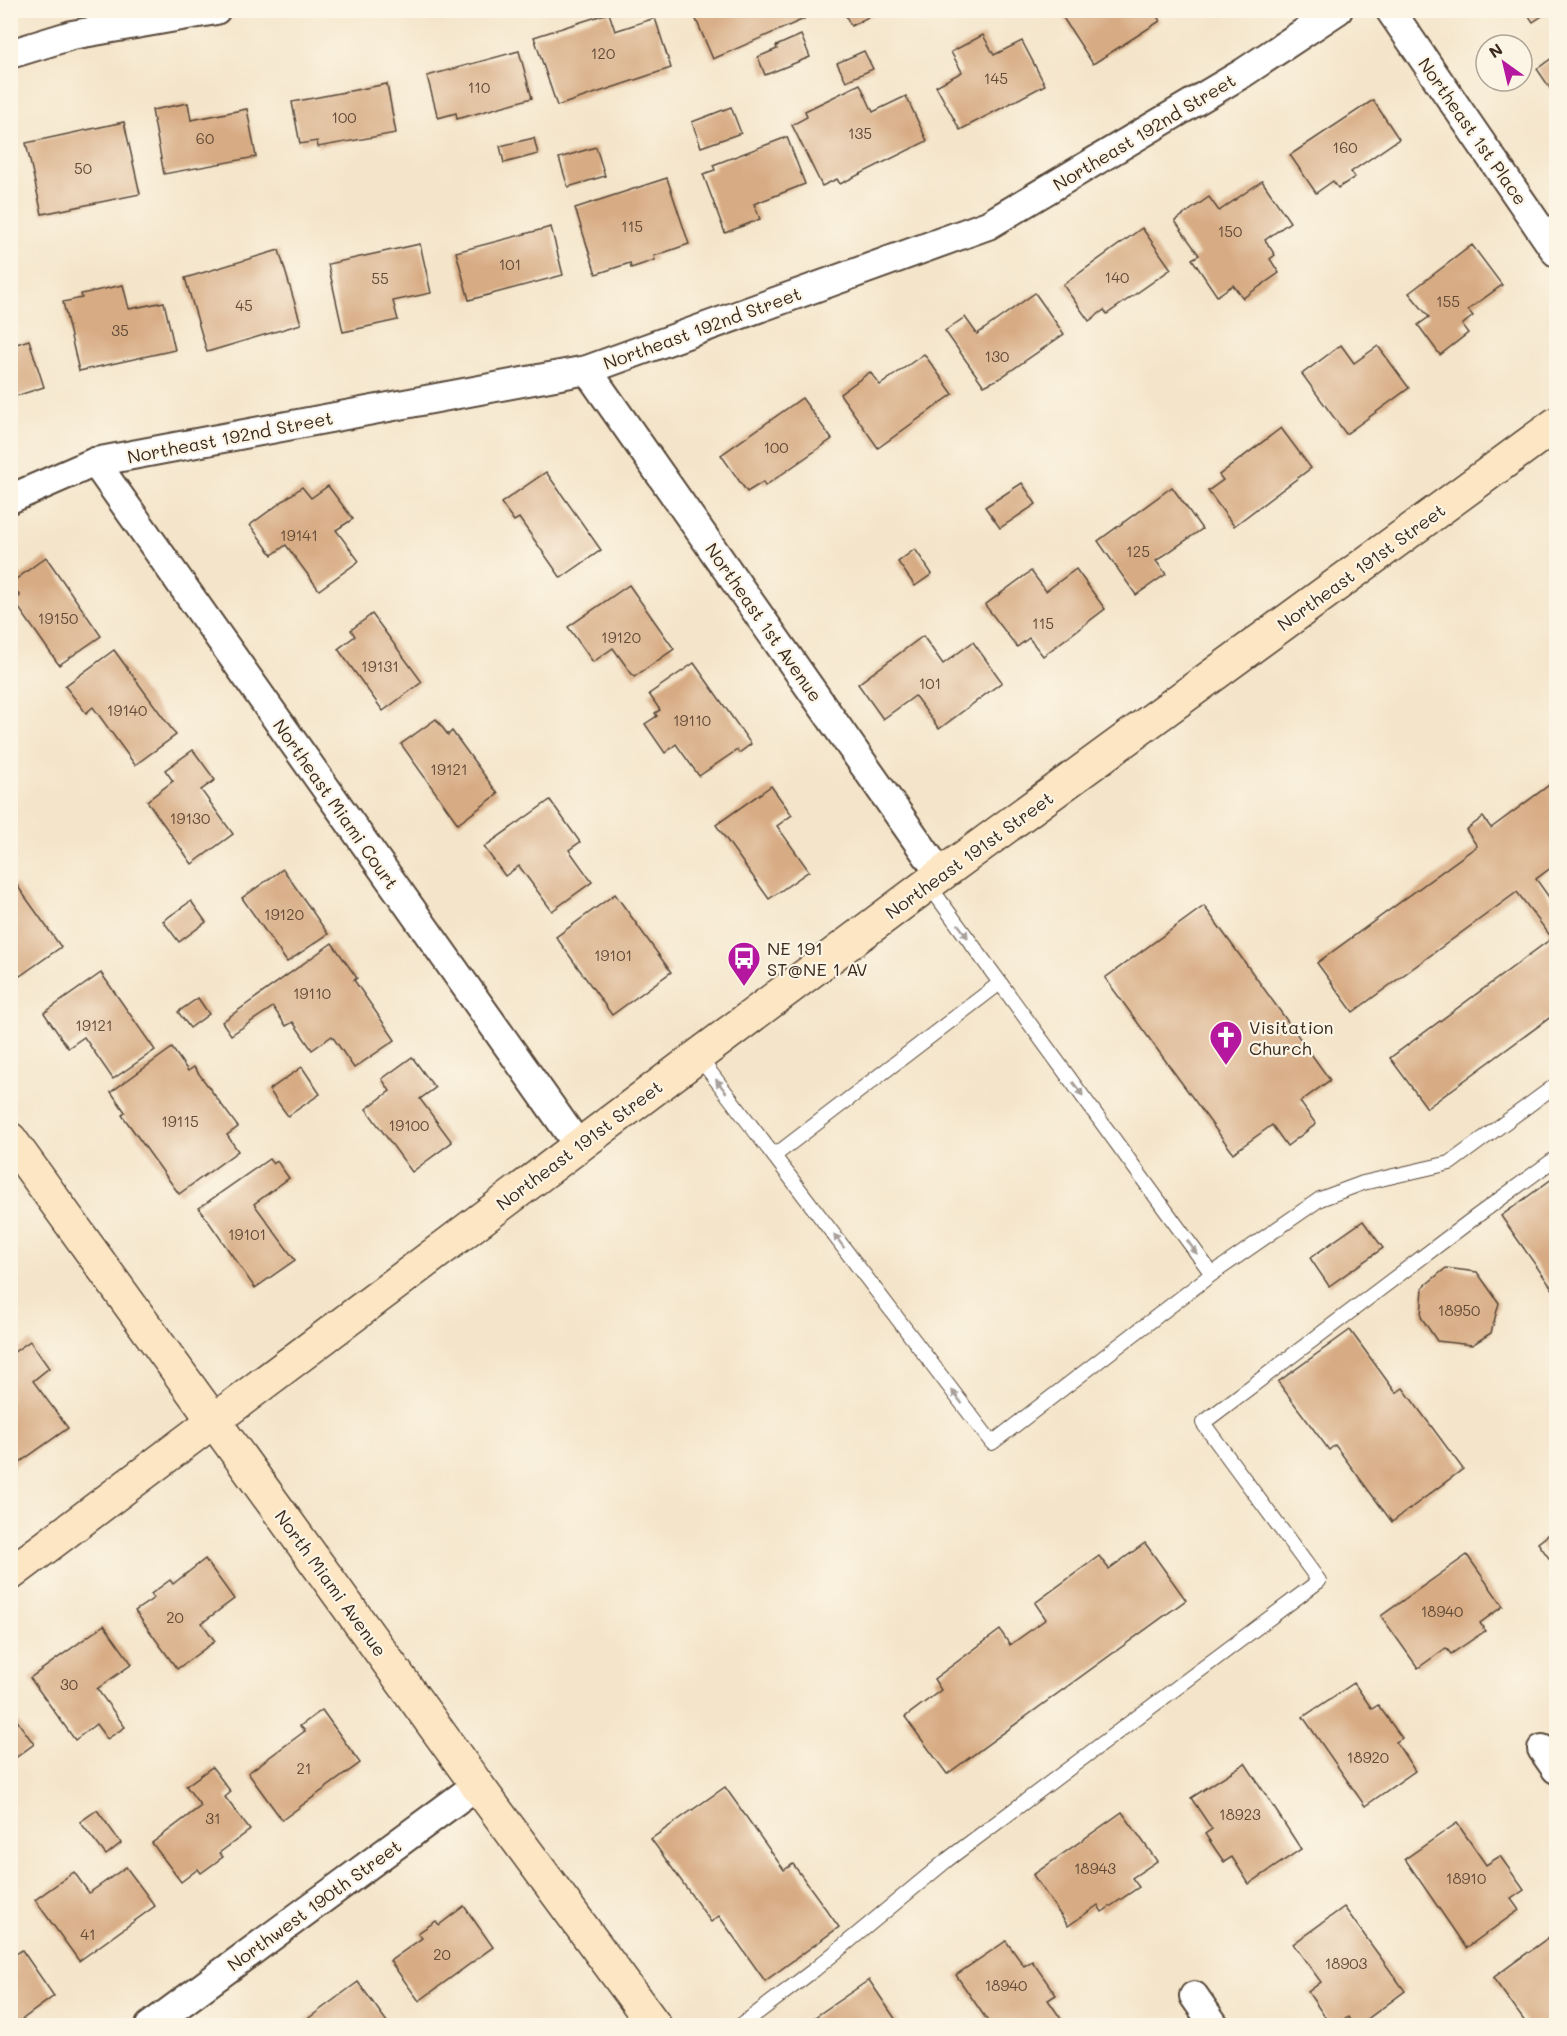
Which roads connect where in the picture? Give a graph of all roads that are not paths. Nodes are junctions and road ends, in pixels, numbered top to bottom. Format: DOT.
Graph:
graph roads {
  1 [pos="216,10"];
  2 [pos="1338,10"];
  3 [pos="1390,10"];
  4 [pos="10,54"];
  5 [pos="1557,252"];
  6 [pos="587,370"];
  7 [pos="1556,424"];
  8 [pos="95,462"];
  9 [pos="10,499"];
  10 [pos="935,879"];
  11 [pos="1000,982"];
  12 [pos="698,1056"];
  13 [pos="1557,1085"];
  14 [pos="10,1139"];
  15 [pos="578,1145"];
  16 [pos="774,1156"];
  17 [pos="1557,1158"];
  18 [pos="1212,1274"];
  19 [pos="214,1422"];
  20 [pos="10,1574"];
  21 [pos="477,1785"];
  22 [pos="1194,1996"];
  23 [pos="150,2025"];
  24 [pos="655,2025"];
  25 [pos="740,2025"];
  26 [pos="1215,2025"];
  1 -- 4 [label="street"];
  2 -- 6 [label="street, Northeast 192nd Street"];
  3 -- 5 [label="street, Northeast 1st Place"];
  6 -- 8 [label="street, Northeast 192nd Street"];
  6 -- 10 [label="street, Northeast 1st Avenue"];
  7 -- 10 [label="street, Northeast 191st Street"];
  8 -- 9 [label="street, Northeast 192nd Street"];
  8 -- 15 [label="street, Northeast Miami Court"];
  10 -- 11 [label="lane, one-way"];
  10 -- 12 [label="street, Northeast 191st Street"];
  11 -- 16 [label="lane"];
  11 -- 18 [label="lane, one-way"];
  12 -- 15 [label="street, Northeast 191st Street"];
  16 -- 12 [label="lane, one-way"];
  13 -- 18 [label="lane"];
  14 -- 19 [label="street, North Miami Avenue"];
  15 -- 19 [label="street, Northeast 191st Street"];
  18 -- 16 [label="lane, one-way"];
  17 -- 25 [label="lane"];
  19 -- 20 [label="street, Northeast 191st Street"];
  19 -- 21 [label="street, North Miami Avenue"];
  21 -- 23 [label="street, Northwest 190th Street"];
  21 -- 24 [label="street, North Miami Avenue"];
  22 -- 26 [label="street"];
}
